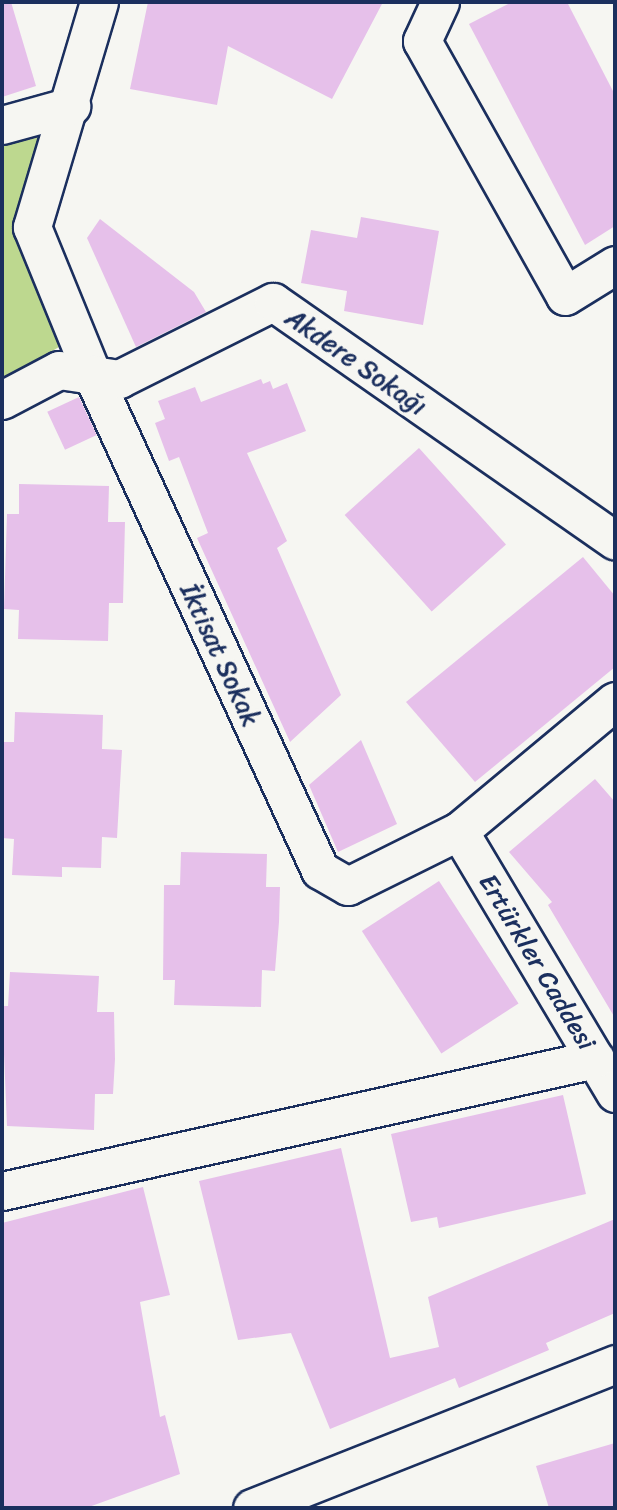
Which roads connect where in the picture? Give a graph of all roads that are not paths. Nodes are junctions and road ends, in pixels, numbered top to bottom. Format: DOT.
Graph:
graph roads {
  1 [pos="99,2"];
  2 [pos="440,2"];
  3 [pos="71,106"];
  4 [pos="2,125"];
  5 [pos="615,265"];
  6 [pos="92,374"];
  7 [pos="2,400"];
  8 [pos="615,541"];
  9 [pos="615,701"];
  10 [pos="460,831"];
  11 [pos="595,1059"];
  12 [pos="615,1093"];
  13 [pos="2,1191"];
  14 [pos="615,1364"];
  15 [pos="253,1508"];
  1 -- 3 [label="street, İktisat Sokak"];
  2 -- 5 [label="street"];
  3 -- 4 [label="street"];
  3 -- 6 [label="street, İktisat Sokak"];
  6 -- 7 [label="street, Akdere Sokağı"];
  6 -- 8 [label="street, Akdere Sokağı"];
  6 -- 10 [label="street, İktisat Sokak"];
  9 -- 10 [label="street, İktisat Sokak"];
  10 -- 11 [label="street, Ertürkler Caddesi"];
  11 -- 12 [label="street, Ertürkler Caddesi"];
  11 -- 13 [label="street"];
  14 -- 15 [label="street"];
}
